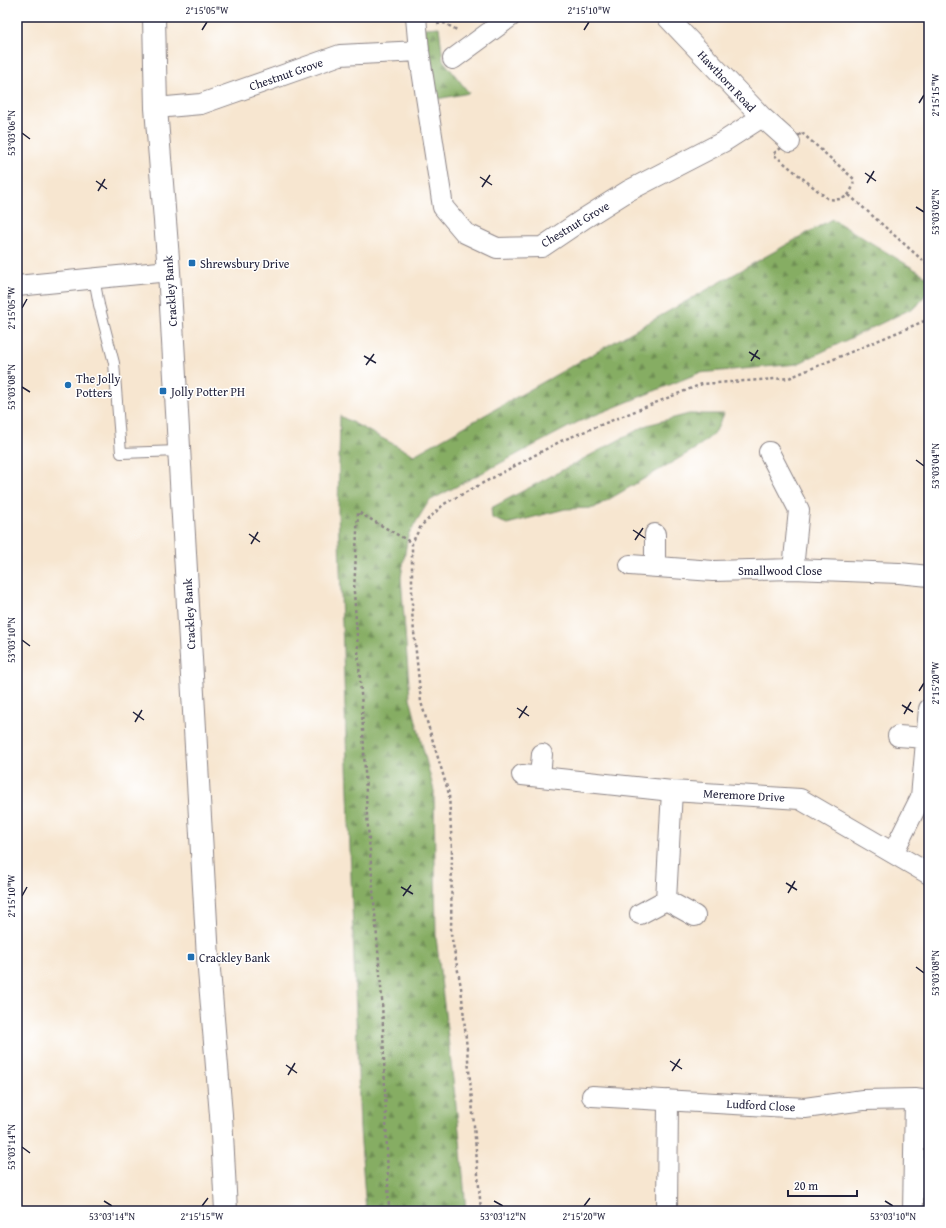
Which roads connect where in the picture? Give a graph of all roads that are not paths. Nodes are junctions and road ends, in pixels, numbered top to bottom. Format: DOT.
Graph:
graph roads {
  1 [pos="154,17"];
  2 [pos="416,17"];
  3 [pos="510,17"];
  4 [pos="667,17"];
  5 [pos="418,52"];
  6 [pos="453,59"];
  7 [pos="156,108"];
  8 [pos="762,117"];
  9 [pos="790,142"];
  10 [pos="169,271"];
  11 [pos="94,278"];
  12 [pos="17,286"];
  13 [pos="179,451"];
  14 [pos="769,452"];
  15 [pos="655,534"];
  16 [pos="630,565"];
  17 [pos="655,566"];
  18 [pos="793,569"];
  19 [pos="929,576"];
  20 [pos="929,709"];
  21 [pos="898,736"];
  22 [pos="926,738"];
  23 [pos="542,754"];
  24 [pos="672,791"];
  25 [pos="893,853"];
  26 [pos="929,874"];
  27 [pos="666,900"];
  28 [pos="640,914"];
  29 [pos="695,916"];
  30 [pos="592,1096"];
  31 [pos="668,1100"];
  32 [pos="922,1100"];
  33 [pos="226,1211"];
  34 [pos="666,1211"];
  35 [pos="913,1211"];
  1 -- 7 [label="street, Crackley Bank"];
  2 -- 5 [label="street, Chestnut Grove"];
  3 -- 6 [label="street"];
  4 -- 8 [label="street, Hawthorn Road"];
  5 -- 7 [label="street, Chestnut Grove"];
  5 -- 8 [label="street, Chestnut Grove"];
  7 -- 10 [label="street, Crackley Bank"];
  8 -- 9 [label="street, Hawthorn Road"];
  10 -- 11 [label="street"];
  10 -- 13 [label="street, Crackley Bank"];
  11 -- 12 [label="street"];
  11 -- 13 [label="lane"];
  13 -- 33 [label="street, Crackley Bank"];
  14 -- 18 [label="street"];
  15 -- 17 [label="street"];
  16 -- 17 [label="street, Smallwood Close"];
  17 -- 18 [label="street, Smallwood Close"];
  18 -- 19 [label="street, Smallwood Close"];
  20 -- 22 [label="street"];
  21 -- 22 [label="street"];
  22 -- 25 [label="street"];
  23 -- 24 [label="street, Meremore Drive"];
  24 -- 25 [label="street, Meremore Drive"];
  24 -- 27 [label="street"];
  25 -- 26 [label="street, Meremore Drive"];
  27 -- 28 [label="street"];
  27 -- 29 [label="street"];
  30 -- 31 [label="street, Ludford Close"];
  31 -- 32 [label="street, Ludford Close"];
  31 -- 34 [label="street"];
  32 -- 35 [label="street"];
}
